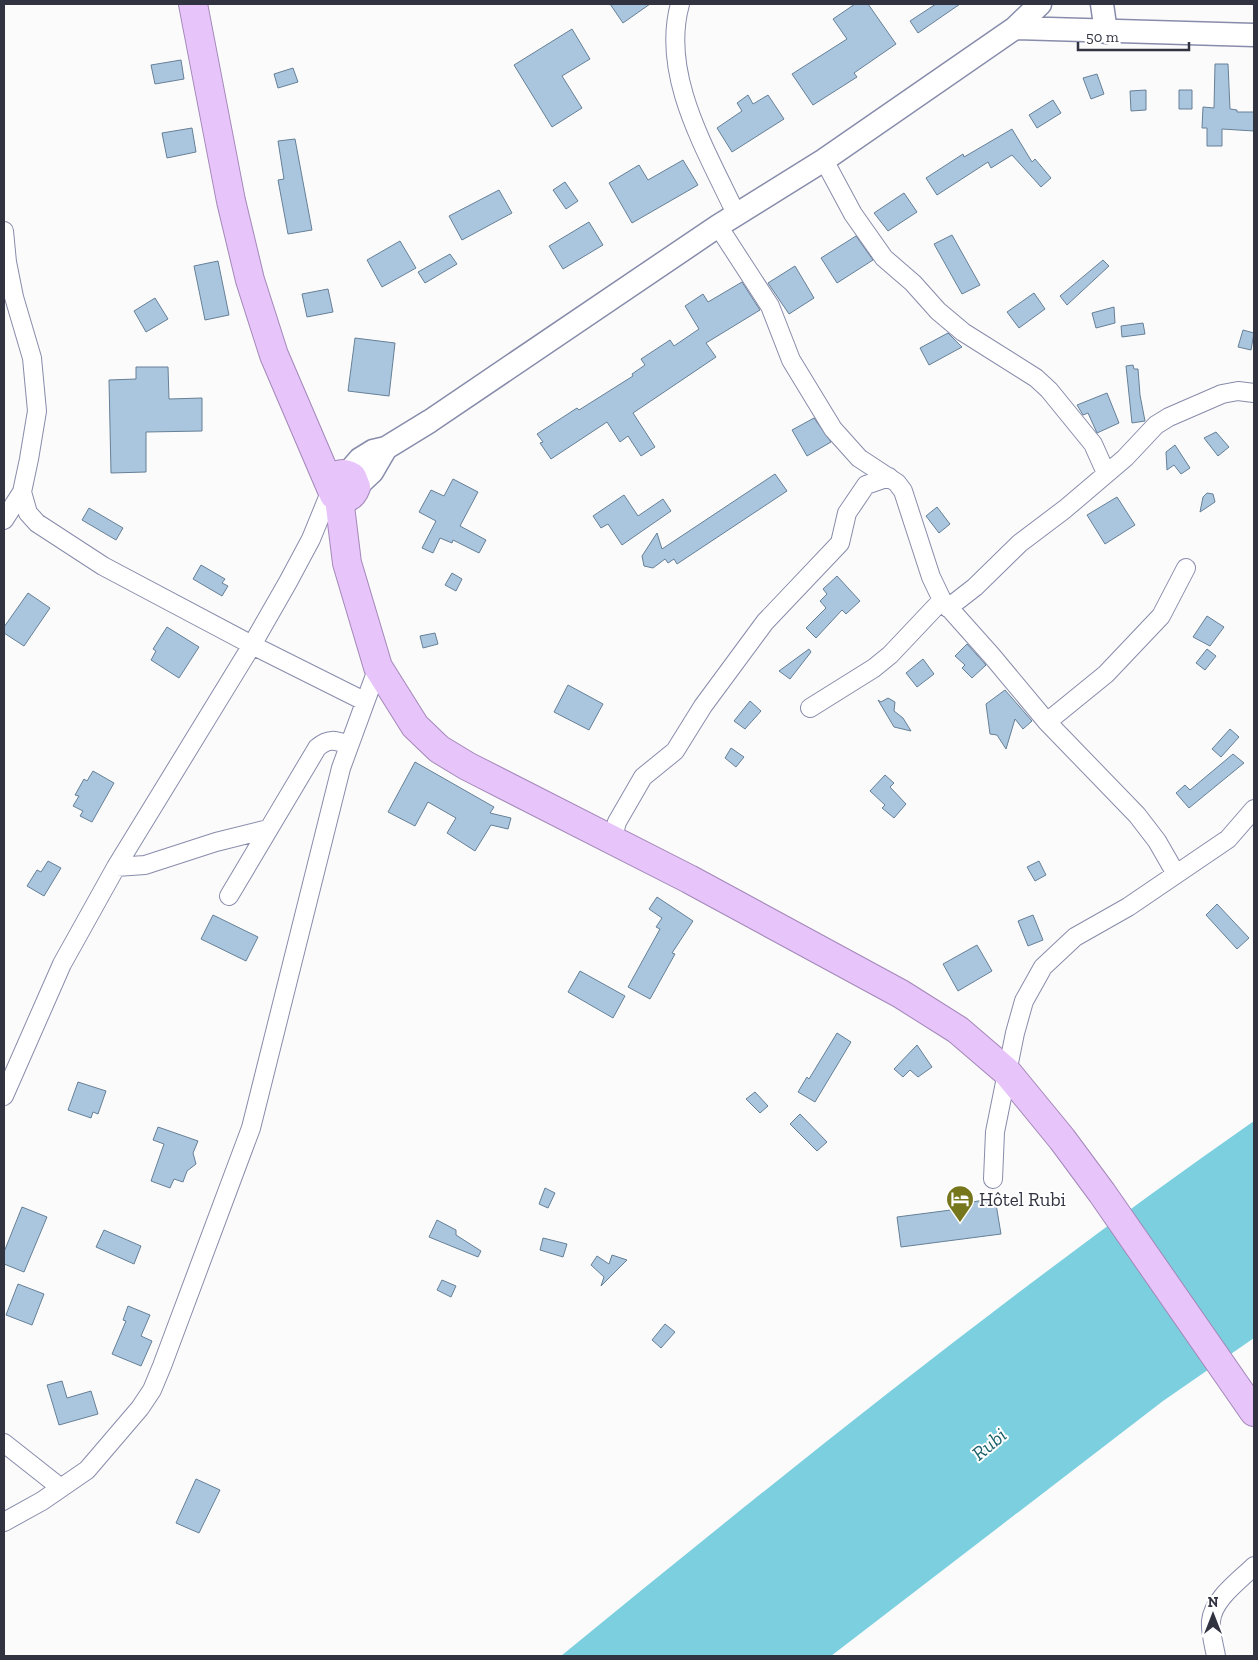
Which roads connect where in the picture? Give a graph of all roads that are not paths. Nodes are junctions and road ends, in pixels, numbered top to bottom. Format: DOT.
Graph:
graph roads {
  1 [pos="194,4"];
  2 [pos="680,4"];
  3 [pos="1040,4"];
  4 [pos="1102,4"];
  5 [pos="1015,28"];
  6 [pos="1106,32"];
  7 [pos="1254,35"];
  8 [pos="824,160"];
  9 [pos="727,220"];
  10 [pos="4,231"];
  11 [pos="1254,393"];
  12 [pos="859,458"];
  13 [pos="1106,473"];
  14 [pos="889,477"];
  15 [pos="341,484"];
  16 [pos="866,485"];
  17 [pos="22,492"];
  18 [pos="28,513"];
  19 [pos="6,518"];
  20 [pos="1186,568"];
  21 [pos="945,604"];
  22 [pos="252,645"];
  23 [pos="378,667"];
  24 [pos="364,701"];
  25 [pos="810,708"];
  26 [pos="1047,722"];
  27 [pos="349,745"];
  28 [pos="1254,809"];
  29 [pos="268,829"];
  30 [pos="612,840"];
  31 [pos="116,868"];
  32 [pos="1176,874"];
  33 [pos="229,896"];
  34 [pos="1007,1072"];
  35 [pos="4,1096"];
  36 [pos="993,1179"];
  37 [pos="1254,1412"];
  38 [pos="4,1443"];
  39 [pos="61,1488"];
  40 [pos="4,1522"];
  41 [pos="1254,1566"];
  42 [pos="1216,1656"];
  1 -- 15 [label="highway"];
  2 -- 9 [label="street"];
  3 -- 5 [label="street"];
  4 -- 6 [label="street"];
  5 -- 6 [label="street"];
  5 -- 8 [label="street"];
  6 -- 7 [label="street"];
  8 -- 9 [label="street"];
  8 -- 13 [label="street"];
  9 -- 12 [label="street"];
  9 -- 15 [label="street"];
  10 -- 17 [label="street"];
  11 -- 13 [label="street"];
  12 -- 14 [label="street"];
  12 -- 16 [label="street"];
  13 -- 21 [label="street"];
  14 -- 16 [label="street"];
  14 -- 21 [label="street"];
  15 -- 22 [label="street"];
  15 -- 23 [label="highway"];
  16 -- 30 [label="street"];
  17 -- 18 [label="street"];
  17 -- 19 [label="street"];
  18 -- 19 [label="street"];
  18 -- 22 [label="street"];
  20 -- 26 [label="street"];
  21 -- 25 [label="street"];
  21 -- 26 [label="street"];
  22 -- 24 [label="street"];
  22 -- 31 [label="street"];
  23 -- 24 [label="street"];
  23 -- 30 [label="highway"];
  24 -- 27 [label="street"];
  26 -- 32 [label="street"];
  27 -- 29 [label="street"];
  27 -- 39 [label="street"];
  28 -- 32 [label="street"];
  29 -- 31 [label="street"];
  29 -- 33 [label="street"];
  30 -- 34 [label="highway"];
  31 -- 35 [label="street"];
  32 -- 34 [label="street"];
  34 -- 36 [label="street"];
  34 -- 37 [label="highway"];
  38 -- 39 [label="street"];
  39 -- 40 [label="street"];
  41 -- 42 [label="street"];
}
